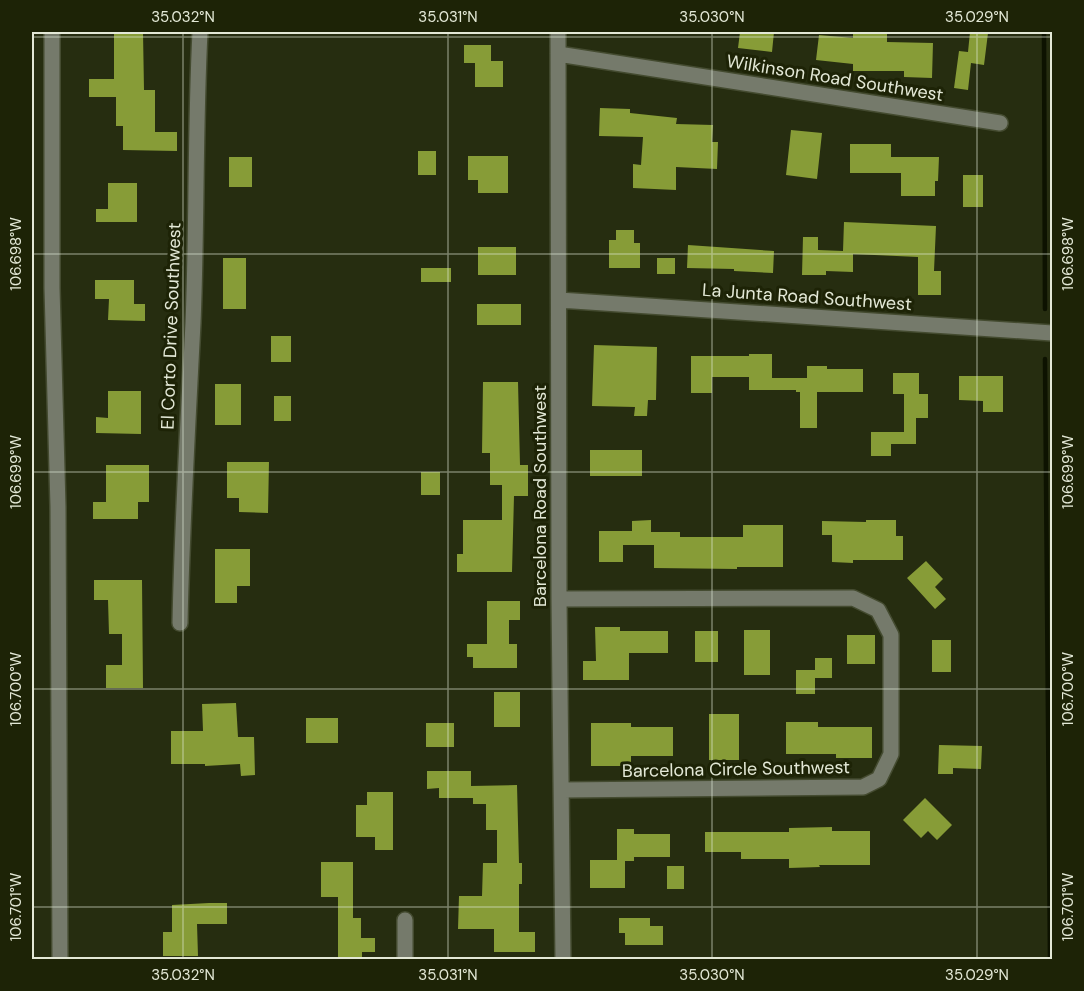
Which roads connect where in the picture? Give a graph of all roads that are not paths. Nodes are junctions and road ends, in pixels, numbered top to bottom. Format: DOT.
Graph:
graph roads {
  1 [pos="52,32"];
  2 [pos="200,32"];
  3 [pos="558,32"];
  4 [pos="558,54"];
  5 [pos="1000,123"];
  6 [pos="559,300"];
  7 [pos="1053,333"];
  8 [pos="559,600"];
  9 [pos="180,623"];
  10 [pos="562,790"];
  11 [pos="405,920"];
  12 [pos="60,960"];
  13 [pos="405,960"];
  14 [pos="563,960"];
  1 -- 12 [label="street"];
  2 -- 9 [label="street, El Corto Drive Southwest"];
  3 -- 4 [label="street, Barcelona Road Southwest"];
  4 -- 5 [label="street, Wilkinson Road Southwest"];
  4 -- 6 [label="street, Barcelona Road Southwest"];
  6 -- 7 [label="street, La Junta Road Southwest"];
  6 -- 8 [label="street, Barcelona Road Southwest"];
  8 -- 10 [label="street, Barcelona Road Southwest"];
  8 -- 10 [label="street, Barcelona Circle Southwest"];
  10 -- 14 [label="street, Barcelona Road Southwest"];
  11 -- 13 [label="street"];
}
